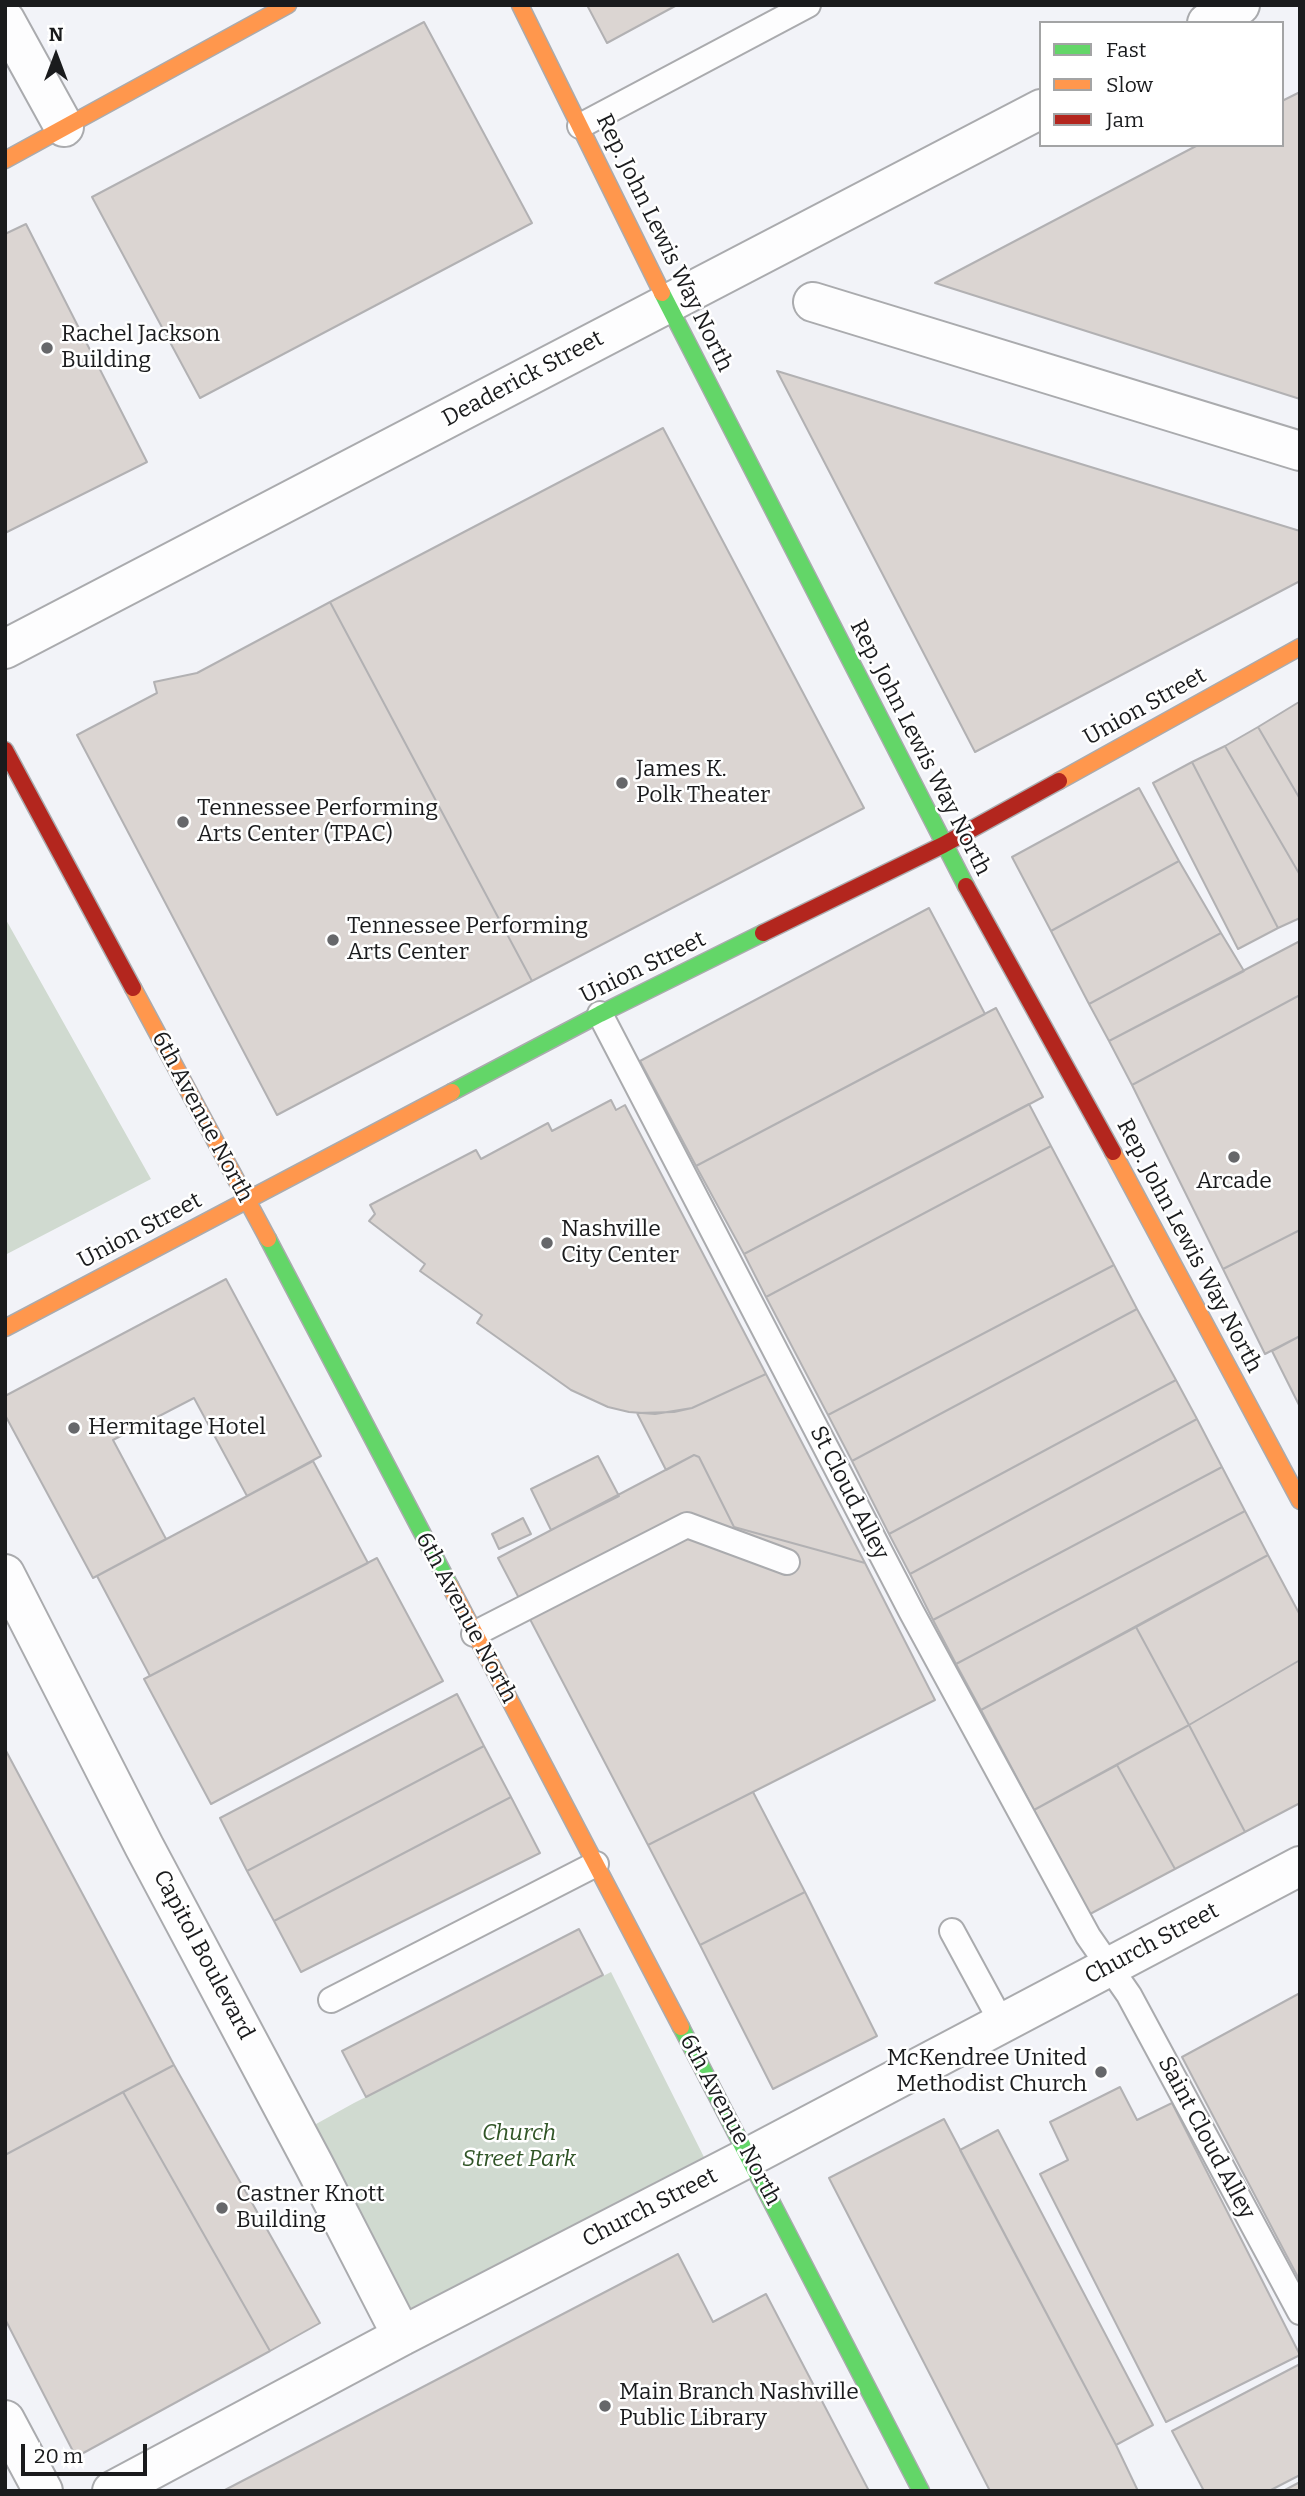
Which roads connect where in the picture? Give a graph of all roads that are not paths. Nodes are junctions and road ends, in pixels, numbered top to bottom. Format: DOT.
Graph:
graph roads {
  1 [pos="288,5"];
  2 [pos="520,5"];
  3 [pos="808,5"];
  4 [pos="1240,5"];
  5 [pos="5,20"];
  6 [pos="1211,21"];
  7 [pos="1039,110"];
  8 [pos="580,126"];
  9 [pos="64,127"];
  10 [pos="5,160"];
  11 [pos="813,302"];
  12 [pos="668,304"];
  13 [pos="1300,451"];
  14 [pos="5,649"];
  15 [pos="1299,650"];
  16 [pos="5,750"];
  17 [pos="943,845"];
  18 [pos="600,1013"];
  19 [pos="247,1200"];
  20 [pos="5,1328"];
  21 [pos="1300,1500"];
  22 [pos="787,1562"];
  23 [pos="5,1574"];
  24 [pos="474,1633"];
  25 [pos="596,1864"];
  26 [pos="1300,1866"];
  27 [pos="952,1931"];
  28 [pos="1108,1967"];
  29 [pos="331,2000"];
  30 [pos="1002,2023"];
  31 [pos="749,2157"];
  32 [pos="1300,2312"];
  33 [pos="402,2336"];
  34 [pos="5,2420"];
  35 [pos="43,2491"];
  36 [pos="112,2491"];
  37 [pos="921,2491"];
  1 -- 9 [label="street"];
  2 -- 8 [label="street, Rep. John Lewis Way North"];
  3 -- 8 [label="lane"];
  4 -- 6 [label="street"];
  5 -- 9 [label="street"];
  7 -- 12 [label="street, Deaderick Street"];
  8 -- 12 [label="street, Rep. John Lewis Way North"];
  9 -- 10 [label="street"];
  11 -- 13 [label="street"];
  12 -- 14 [label="street, Deaderick Street"];
  12 -- 17 [label="street, Rep. John Lewis Way North"];
  15 -- 17 [label="street, Union Street"];
  16 -- 19 [label="street, 6th Avenue North"];
  17 -- 18 [label="street, Union Street"];
  17 -- 21 [label="street, Rep. John Lewis Way North"];
  18 -- 19 [label="street, Union Street"];
  18 -- 28 [label="lane, St Cloud Alley"];
  19 -- 20 [label="street, Union Street"];
  19 -- 24 [label="street, 6th Avenue North"];
  22 -- 24 [label="lane"];
  23 -- 33 [label="street, Capitol Boulevard"];
  24 -- 25 [label="street, 6th Avenue North"];
  25 -- 29 [label="lane"];
  25 -- 31 [label="street, 6th Avenue North"];
  26 -- 28 [label="street, Church Street"];
  27 -- 30 [label="lane"];
  28 -- 30 [label="street, Church Street"];
  28 -- 32 [label="lane, Saint Cloud Alley"];
  30 -- 31 [label="street, Church Street"];
  31 -- 33 [label="street, Church Street"];
  31 -- 37 [label="street, 6th Avenue North"];
  33 -- 36 [label="street, Church Street"];
  34 -- 35 [label="street"];
}
